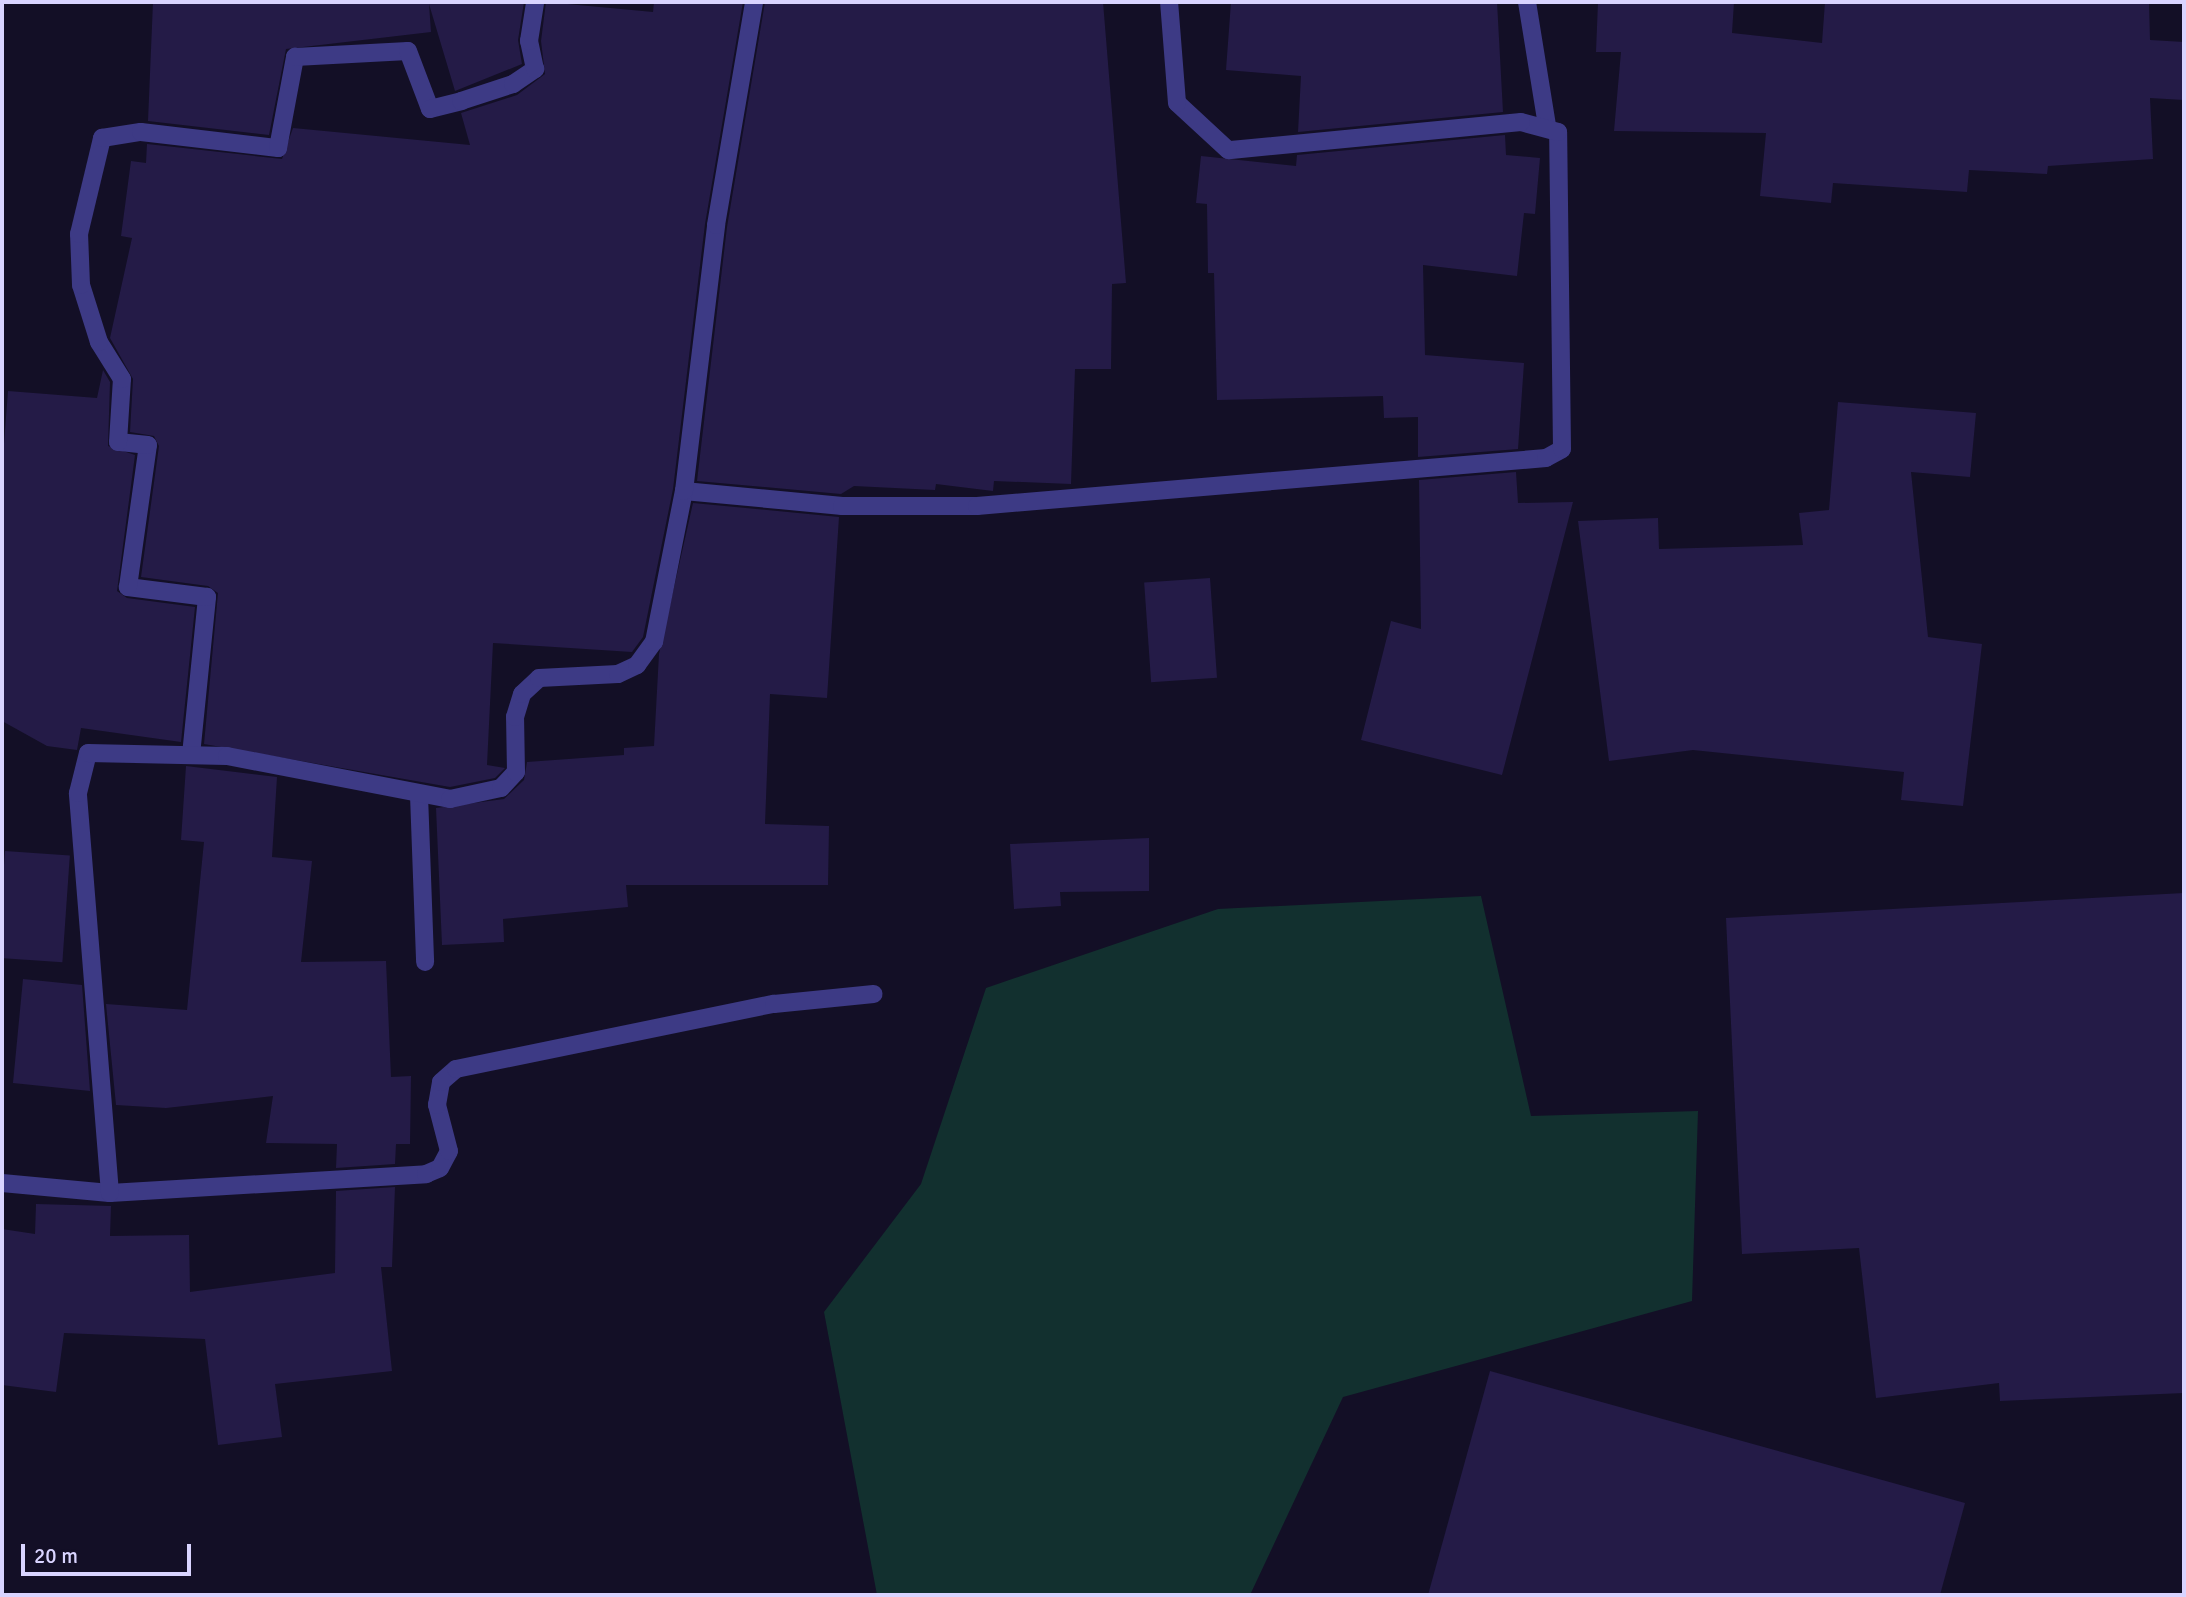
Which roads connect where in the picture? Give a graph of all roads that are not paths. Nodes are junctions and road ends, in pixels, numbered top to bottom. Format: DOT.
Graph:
graph roads {
  1 [pos="535,2"];
  2 [pos="754,2"];
  3 [pos="1169,2"];
  4 [pos="1527,2"];
  5 [pos="1547,125"];
  6 [pos="684,491"];
  7 [pos="191,755"];
  8 [pos="419,796"];
  9 [pos="425,962"];
  10 [pos="874,994"];
  11 [pos="2,1184"];
  12 [pos="110,1193"];
  1 -- 7 [label="street"];
  2 -- 6 [label="street"];
  3 -- 5 [label="street"];
  4 -- 5 [label="street"];
  5 -- 6 [label="street"];
  6 -- 8 [label="street"];
  7 -- 8 [label="street"];
  7 -- 12 [label="street"];
  8 -- 9 [label="street"];
  10 -- 12 [label="street"];
  11 -- 12 [label="street"];
}
